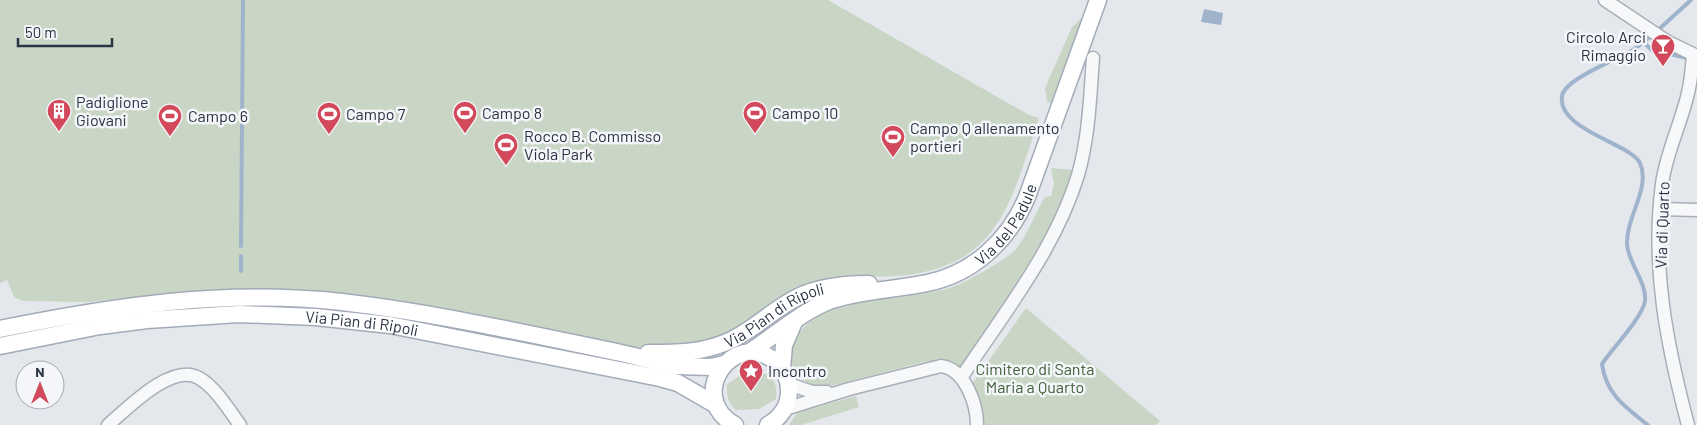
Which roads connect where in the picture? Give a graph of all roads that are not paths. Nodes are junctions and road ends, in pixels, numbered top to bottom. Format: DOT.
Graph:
graph roads {
  1 [pos="1098,0"];
  2 [pos="1605,0"];
  3 [pos="1695,56"];
  4 [pos="1093,58"];
  5 [pos="1661,209"];
  6 [pos="1697,210"];
  7 [pos="896,287"];
  8 [pos="794,322"];
  9 [pos="0,329"];
  10 [pos="0,346"];
  11 [pos="748,353"];
  12 [pos="623,354"];
  13 [pos="724,364"];
  14 [pos="782,368"];
  15 [pos="963,380"];
  16 [pos="789,384"];
  17 [pos="849,389"];
  18 [pos="716,404"];
  19 [pos="785,409"];
  20 [pos="731,424"];
  21 [pos="108,425"];
  22 [pos="240,425"];
  23 [pos="768,425"];
  24 [pos="977,425"];
  25 [pos="1688,425"];
  1 -- 7 [label="main road, Via del Padule"];
  2 -- 3 [label="street"];
  3 -- 5 [label="street, Via di Quarto"];
  4 -- 15 [label="street"];
  5 -- 6 [label="street"];
  5 -- 25 [label="street, Via di Quarto"];
  7 -- 8 [label="main road, Via del Padule"];
  7 -- 12 [label="main road, Via Pian di Ripoli"];
  8 -- 11 [label="main road, Via del Padule"];
  8 -- 14 [label="main road"];
  9 -- 12 [label="main road, Via Pian di Ripoli"];
  10 -- 18 [label="main road, Via Pian di Ripoli"];
  11 -- 13 [label="main road, Via del Padule"];
  11 -- 14 [label="main road"];
  12 -- 13 [label="main road, Via Pian di Ripoli"];
  13 -- 18 [label="main road"];
  14 -- 16 [label="main road"];
  15 -- 17 [label="street"];
  15 -- 24 [label="street"];
  16 -- 17 [label="street"];
  16 -- 19 [label="main road"];
  17 -- 19 [label="street"];
  18 -- 20 [label="main road"];
  19 -- 23 [label="main road"];
  21 -- 22 [label="street"];
}
